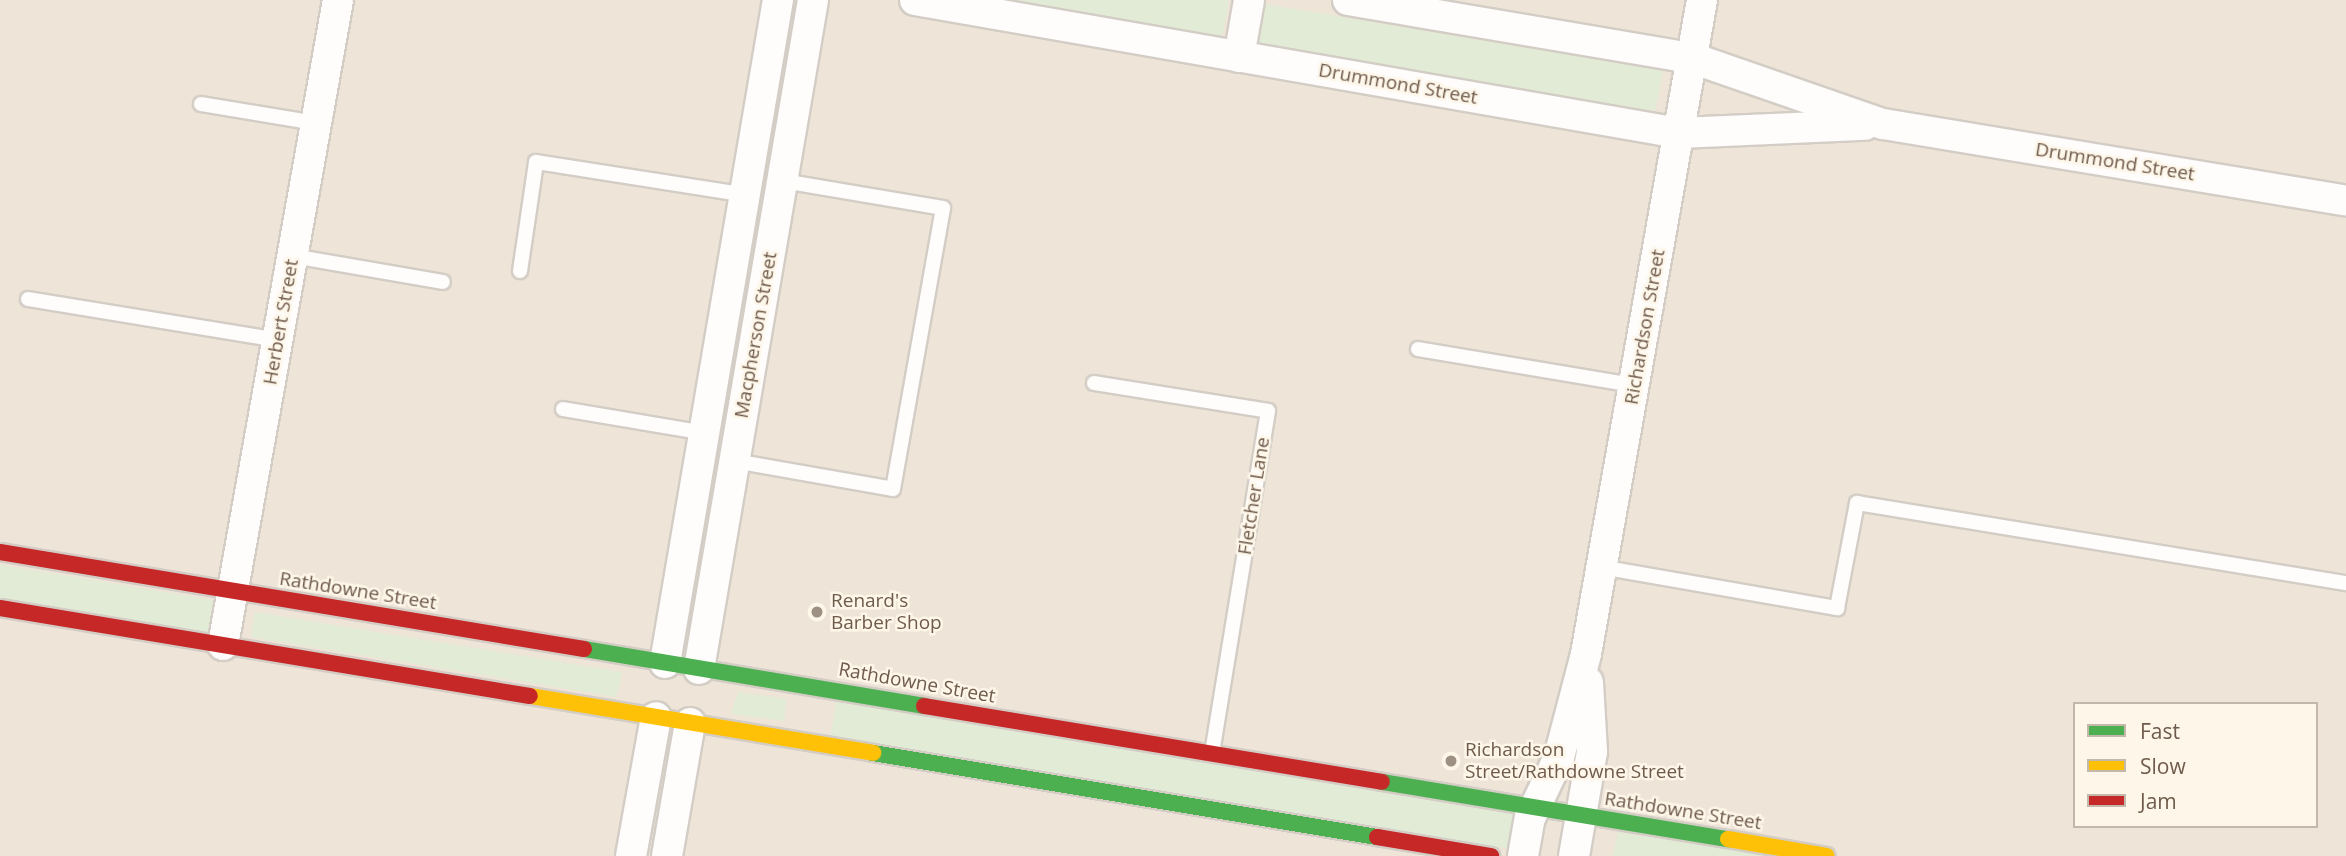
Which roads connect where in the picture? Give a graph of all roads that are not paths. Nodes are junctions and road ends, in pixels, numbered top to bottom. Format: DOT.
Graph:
graph roads {
  1 [pos="338,0"];
  2 [pos="778,0"];
  3 [pos="813,0"];
  4 [pos="915,0"];
  5 [pos="1249,0"];
  6 [pos="1348,0"];
  7 [pos="1702,0"];
  8 [pos="1239,57"];
  9 [pos="1692,58"];
  10 [pos="201,104"];
  11 [pos="316,123"];
  12 [pos="1883,124"];
  13 [pos="1679,133"];
  14 [pos="783,181"];
  15 [pos="746,195"];
  16 [pos="2346,201"];
  17 [pos="293,256"];
  18 [pos="520,271"];
  19 [pos="443,282"];
  20 [pos="28,299"];
  21 [pos="278,340"];
  22 [pos="1418,349"];
  23 [pos="1094,383"];
  24 [pos="1634,385"];
  25 [pos="563,409"];
  26 [pos="705,433"];
  27 [pos="735,461"];
  28 [pos="0,552"];
  29 [pos="1601,567"];
  30 [pos="2346,583"];
  31 [pos="233,592"];
  32 [pos="0,608"];
  33 [pos="223,645"];
  34 [pos="1586,653"];
  35 [pos="664,670"];
  36 [pos="698,676"];
  37 [pos="657,710"];
  38 [pos="691,717"];
  39 [pos="1211,755"];
  40 [pos="1534,806"];
  41 [pos="1583,815"];
  42 [pos="631,856"];
  43 [pos="667,856"];
  44 [pos="1491,856"];
  45 [pos="1523,856"];
  46 [pos="1574,856"];
  47 [pos="1827,856"];
  1 -- 11 [label="street, Herbert Street"];
  2 -- 15 [label="street, Macpherson Street"];
  3 -- 14 [label="street, Macpherson Street"];
  4 -- 8 [label="street, Drummond Street"];
  5 -- 8 [label="street"];
  6 -- 9 [label="street, Drummond Street"];
  7 -- 9 [label="street, Richardson Street"];
  8 -- 13 [label="street, Drummond Street"];
  9 -- 12 [label="street, Drummond Street"];
  9 -- 13 [label="street, Richardson Street"];
  10 -- 11 [label="lane"];
  11 -- 17 [label="street, Herbert Street"];
  12 -- 13 [label="street, Drummond Street"];
  12 -- 16 [label="street, Drummond Street"];
  13 -- 24 [label="street, Richardson Street"];
  14 -- 27 [label="street, Macpherson Street"];
  14 -- 27 [label="lane"];
  15 -- 18 [label="lane"];
  15 -- 26 [label="street, Macpherson Street"];
  17 -- 19 [label="lane"];
  17 -- 21 [label="street, Herbert Street"];
  20 -- 21 [label="lane"];
  21 -- 31 [label="street, Herbert Street"];
  22 -- 24 [label="lane"];
  23 -- 39 [label="lane, Fletcher Lane"];
  24 -- 29 [label="street, Richardson Street"];
  25 -- 26 [label="lane"];
  26 -- 35 [label="street, Macpherson Street"];
  27 -- 36 [label="street, Macpherson Street"];
  28 -- 31 [label="street, Rathdowne Street"];
  29 -- 30 [label="lane"];
  29 -- 34 [label="street, Richardson Street"];
  31 -- 33 [label="street, Herbert Street"];
  31 -- 35 [label="street, Rathdowne Street"];
  32 -- 33 [label="street"];
  33 -- 37 [label="street"];
  34 -- 40 [label="street, Richardson Street"];
  34 -- 41 [label="street, Richardson Street"];
  35 -- 36 [label="street, Rathdowne Street"];
  36 -- 39 [label="street, Rathdowne Street"];
  37 -- 38 [label="street"];
  37 -- 42 [label="street"];
  38 -- 43 [label="street"];
  38 -- 44 [label="street"];
  39 -- 40 [label="street, Rathdowne Street"];
  40 -- 41 [label="street, Rathdowne Street"];
  40 -- 45 [label="street, Richardson Street"];
  41 -- 46 [label="street, Richardson Street"];
  41 -- 47 [label="street, Rathdowne Street"];
}
